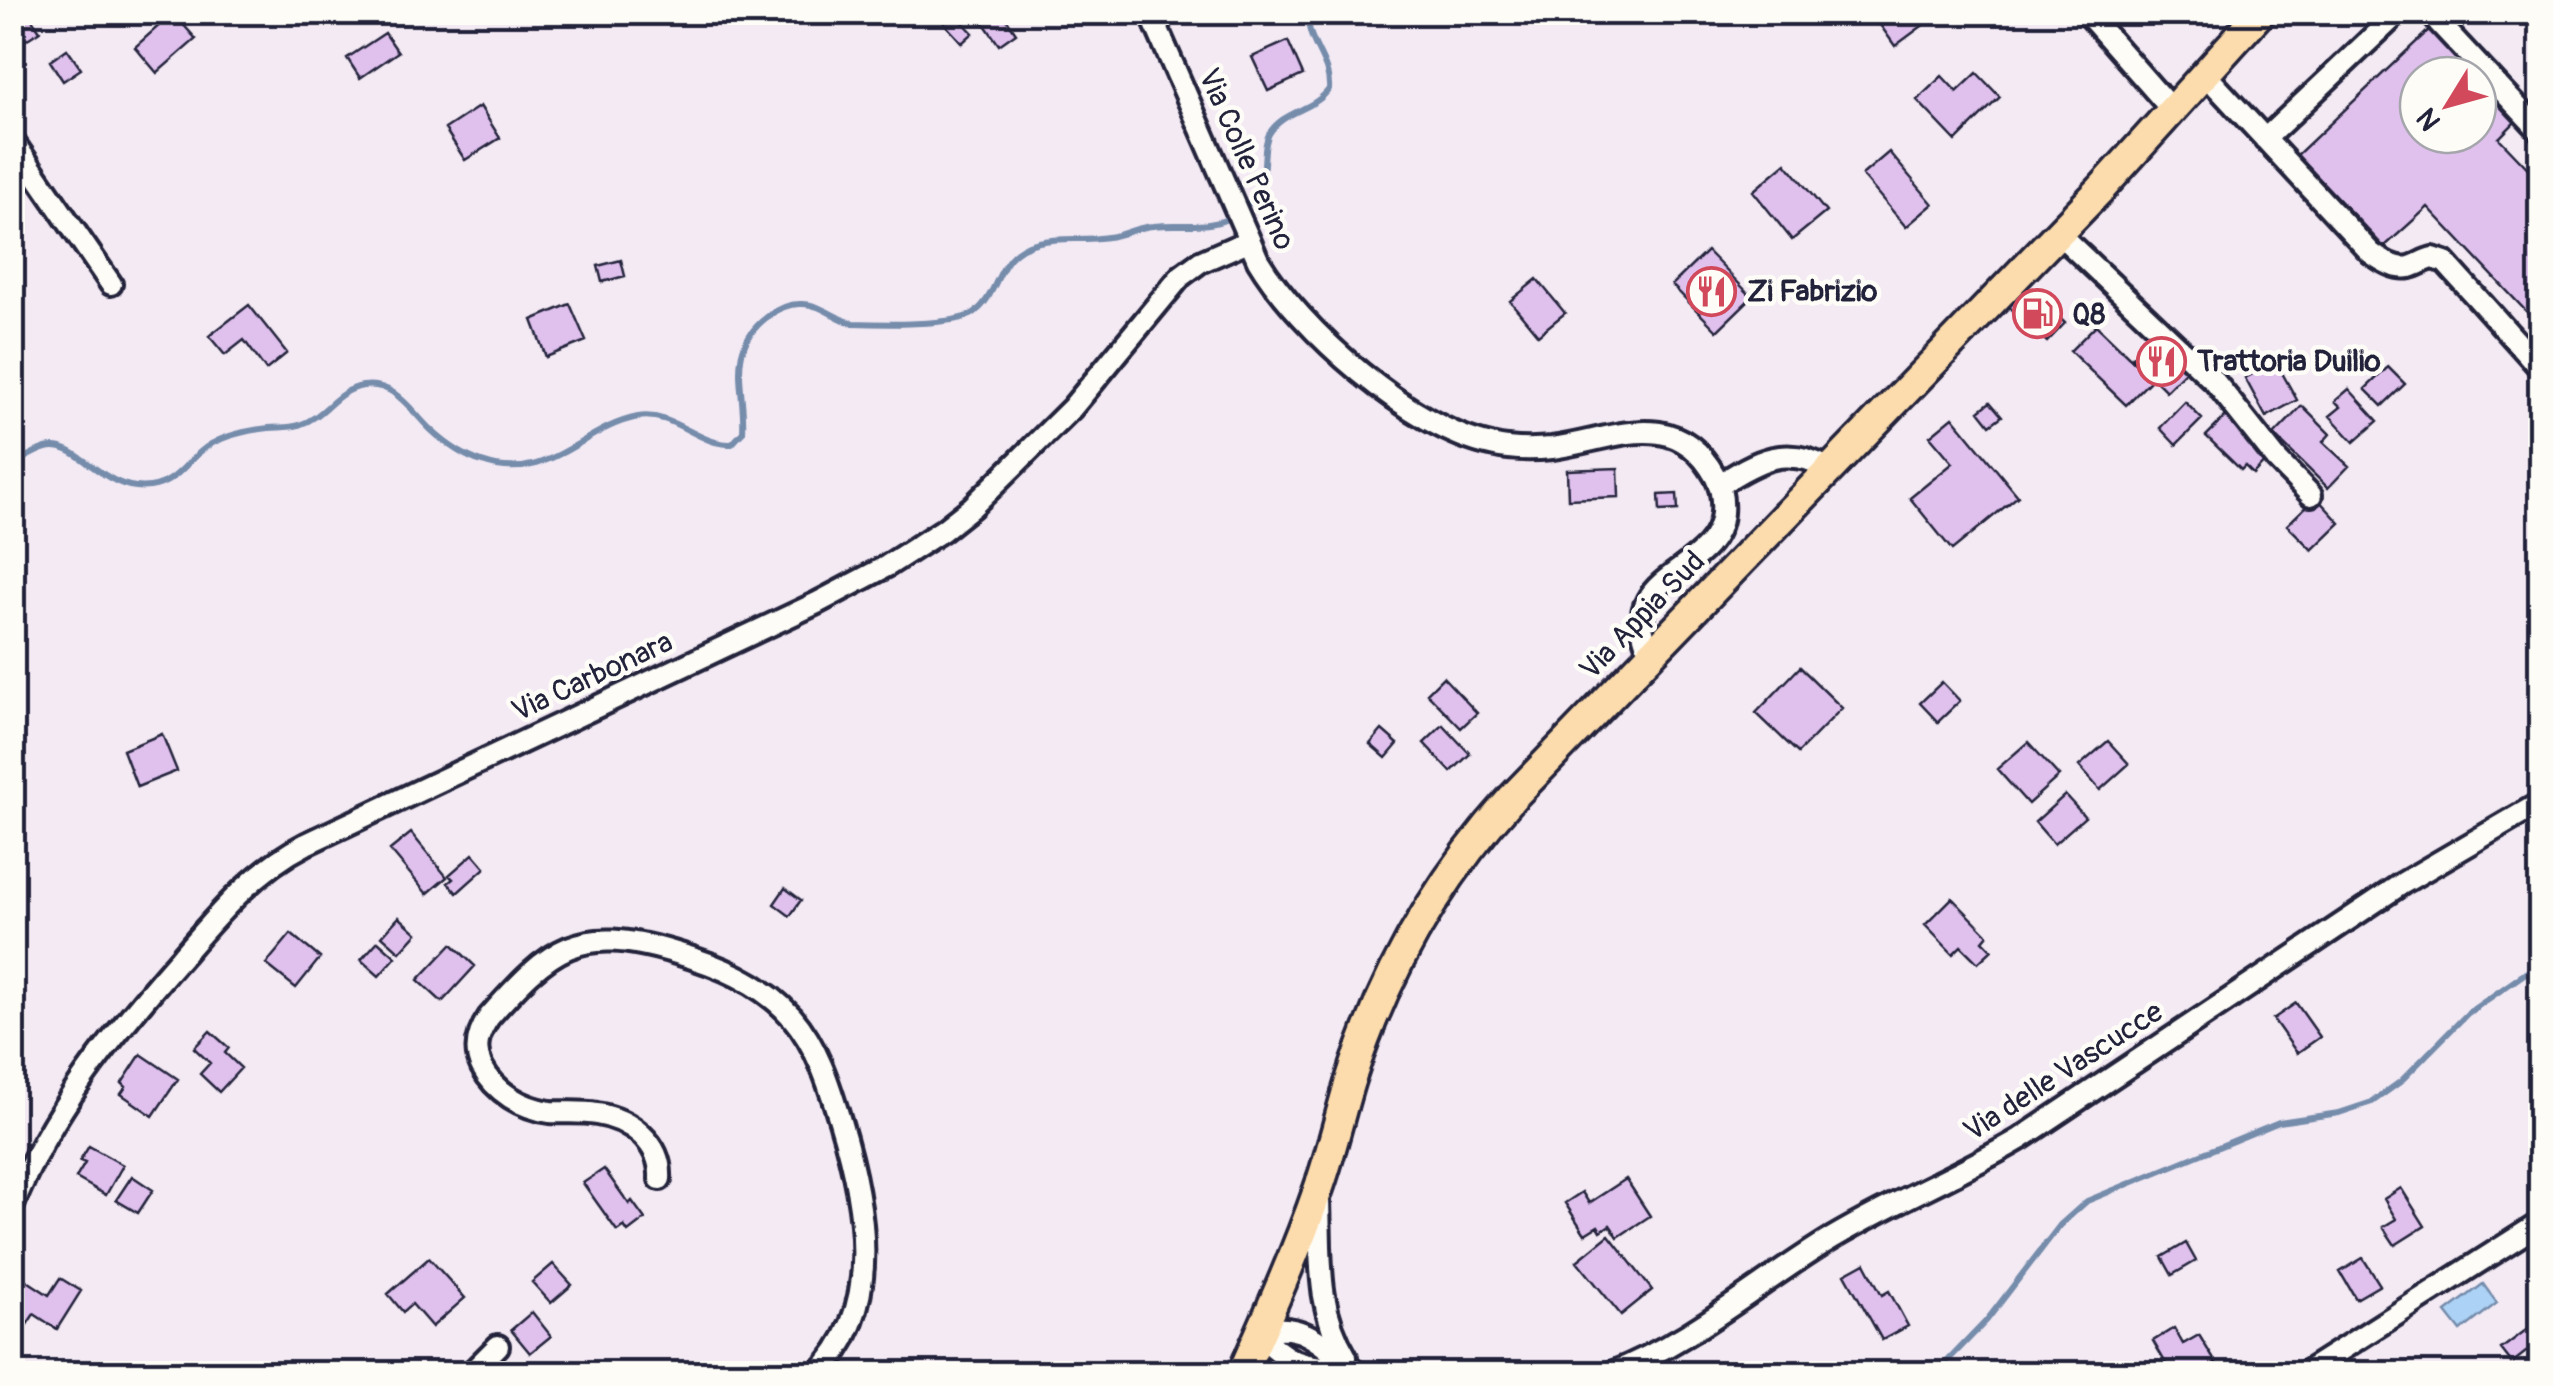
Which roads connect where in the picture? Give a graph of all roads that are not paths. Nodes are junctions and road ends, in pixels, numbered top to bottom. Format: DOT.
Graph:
graph roads {
  1 [pos="1150,12"];
  2 [pos="2086,12"];
  3 [pos="2261,12"];
  4 [pos="2398,12"];
  5 [pos="2429,12"];
  6 [pos="2205,74"];
  7 [pos="2172,110"];
  8 [pos="2540,131"];
  9 [pos="12,140"];
  10 [pos="2265,140"];
  11 [pos="2058,233"];
  12 [pos="1246,237"];
  13 [pos="111,284"];
  14 [pos="2540,368"];
  15 [pos="1830,469"];
  16 [pos="1719,484"];
  17 [pos="2311,495"];
  18 [pos="1650,654"];
  19 [pos="2540,803"];
  20 [pos="660,1179"];
  21 [pos="1318,1189"];
  22 [pos="12,1208"];
  23 [pos="2540,1223"];
  24 [pos="1260,1334"];
  25 [pos="498,1346"];
  26 [pos="1354,1373"];
  27 [pos="470,1374"];
  28 [pos="817,1374"];
  29 [pos="1242,1374"];
  30 [pos="1609,1374"];
  31 [pos="2302,1374"];
  1 -- 12 [label="street, Via Colle Perino"];
  2 -- 7 [label="street"];
  3 -- 6 [label="main road, Via Appia Sud"];
  4 -- 10 [label="street"];
  5 -- 8 [label="street"];
  6 -- 7 [label="main road, Via Appia Sud"];
  6 -- 10 [label="street"];
  7 -- 11 [label="main road, Via Appia Sud"];
  9 -- 13 [label="street"];
  10 -- 14 [label="street"];
  11 -- 15 [label="main road, Via Appia Sud"];
  11 -- 17 [label="street"];
  12 -- 16 [label="street, Via Colle Perino"];
  12 -- 22 [label="street, Via Carbonara"];
  15 -- 16 [label="street"];
  15 -- 18 [label="main road, Via Appia Sud"];
  16 -- 18 [label="street"];
  18 -- 21 [label="main road, Via Appia Sud"];
  19 -- 30 [label="street, Via delle Vascucce"];
  20 -- 28 [label="street"];
  21 -- 24 [label="main road, Via Appia Sud"];
  21 -- 26 [label="street"];
  23 -- 31 [label="street"];
  24 -- 26 [label="street"];
  24 -- 26 [label="street"];
  24 -- 29 [label="main road, Via Appia Sud"];
  25 -- 27 [label="street"];
}
